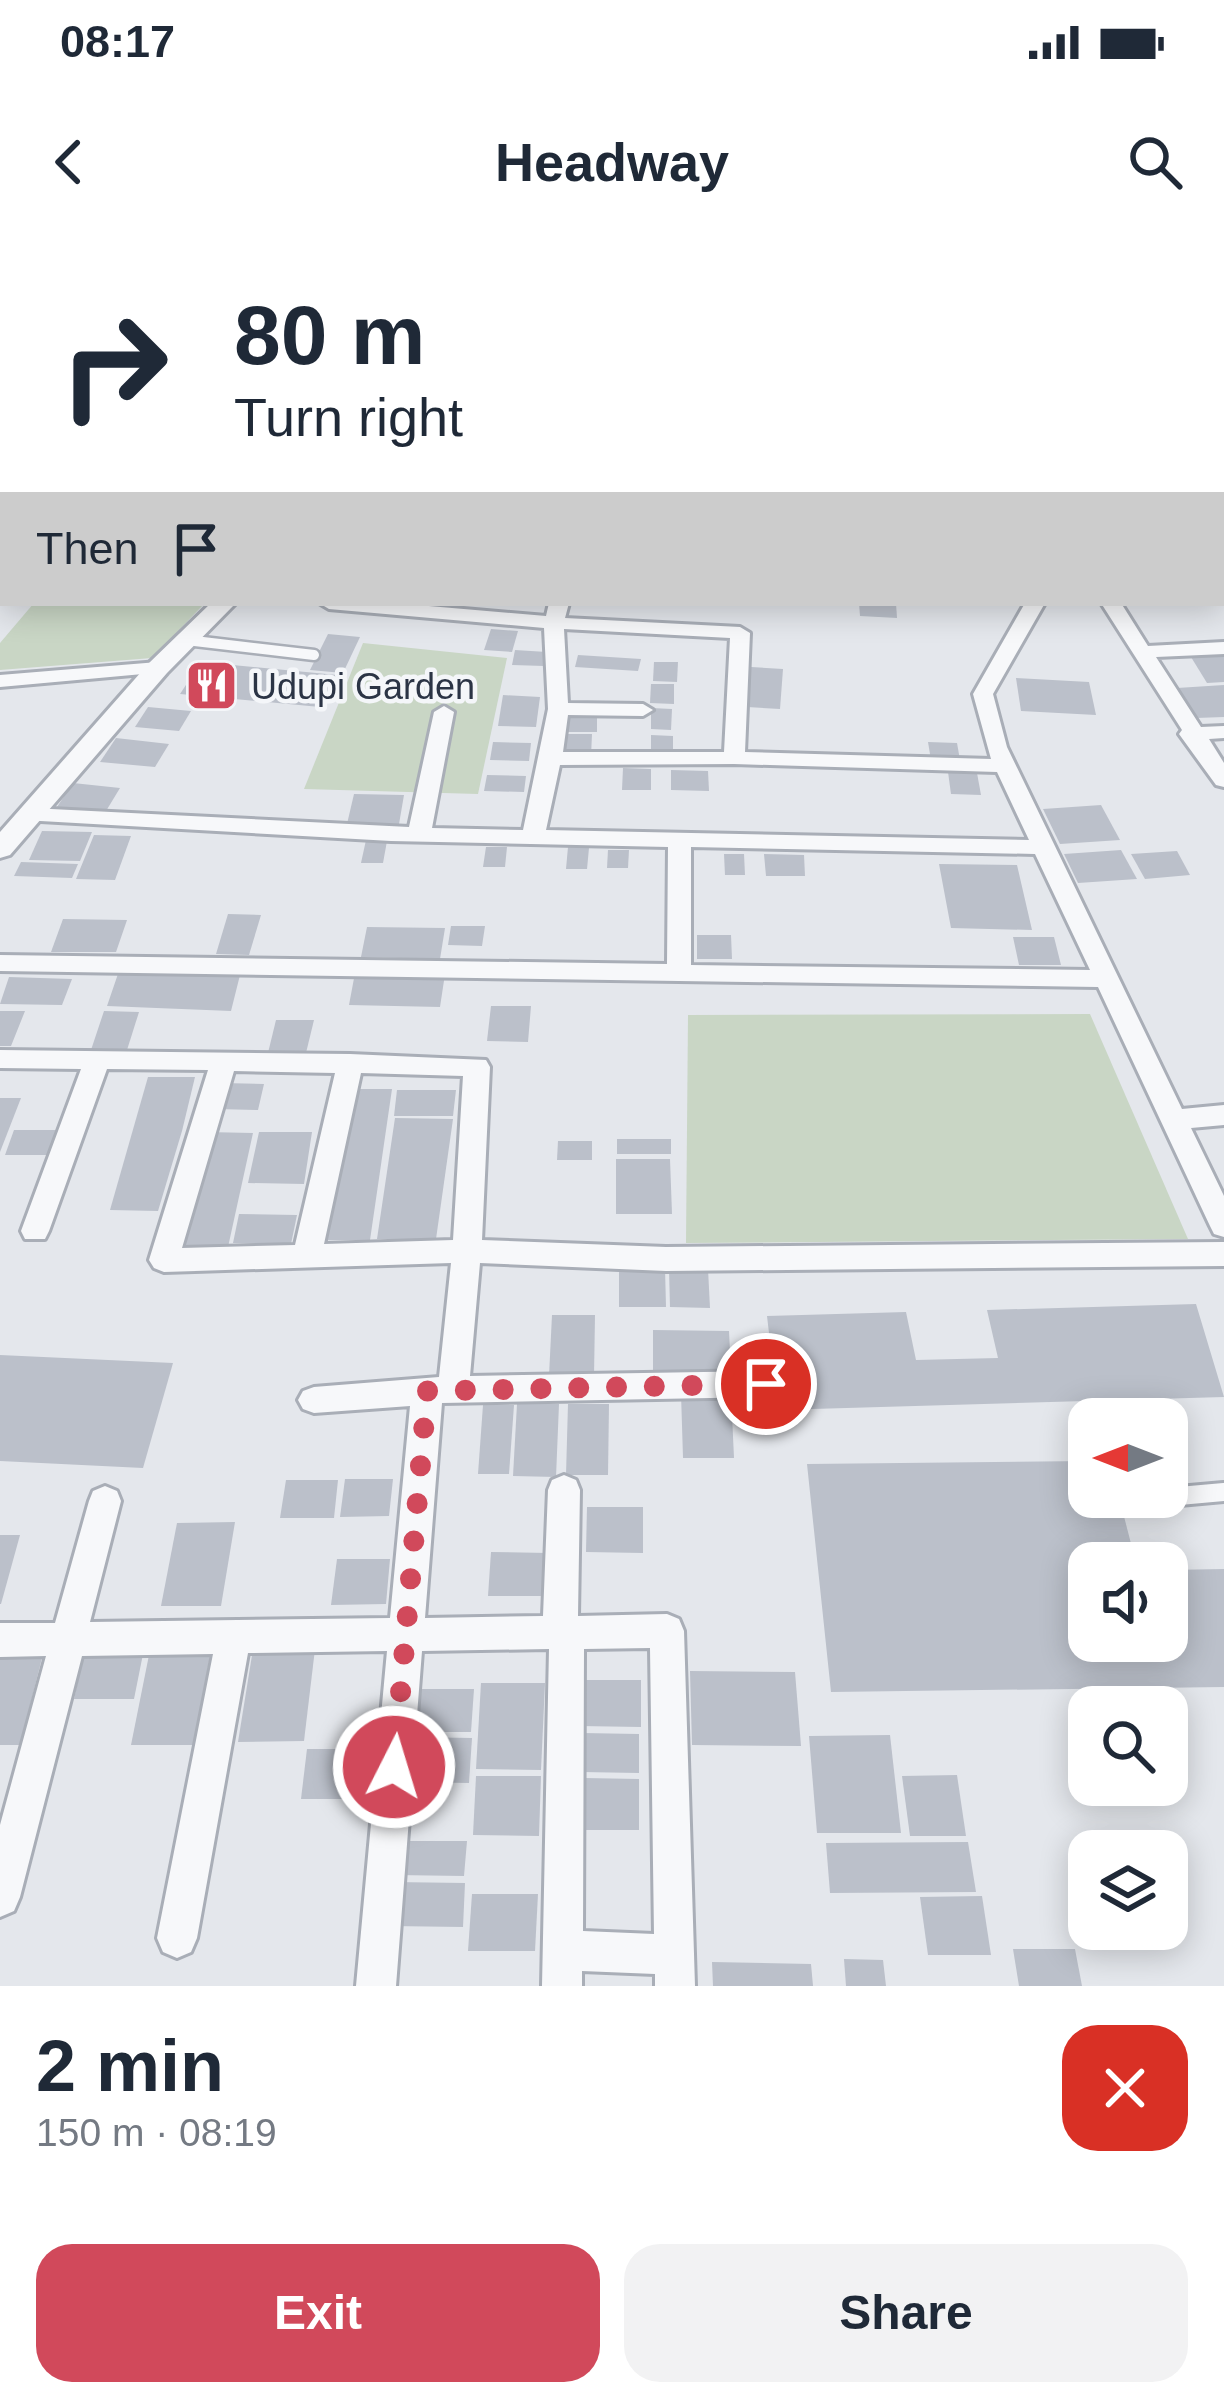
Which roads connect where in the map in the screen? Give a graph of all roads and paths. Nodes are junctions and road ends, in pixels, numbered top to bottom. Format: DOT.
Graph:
graph roads {
  1 [pos="221,606"];
  2 [pos="397,606"];
  3 [pos="1033,606"];
  4 [pos="1113,606"];
  5 [pos="556,613"];
  6 [pos="186,640"];
  7 [pos="1224,648"];
  8 [pos="1141,652"];
  9 [pos="314,656"];
  10 [pos="158,668"];
  11 [pos="0,681"];
  12 [pos="558,709"];
  13 [pos="643,710"];
  14 [pos="444,712"];
  15 [pos="1224,732"];
  16 [pos="1190,734"];
  17 [pos="734,758"];
  18 [pos="551,759"];
  19 [pos="1005,766"];
  20 [pos="1224,780"];
  21 [pos="31,815"];
  22 [pos="419,834"];
  23 [pos="533,837"];
  24 [pos="680,840"];
  25 [pos="1043,848"];
  26 [pos="0,849"];
  27 [pos="0,963"];
  28 [pos="679,973"];
  29 [pos="1105,979"];
  30 [pos="0,1059"];
  31 [pos="97,1060"];
  32 [pos="224,1061"];
  33 [pos="350,1063"];
  34 [pos="1221,1117"];
  35 [pos="1177,1126"];
  36 [pos="1224,1226"];
  37 [pos="35,1231"];
  38 [pos="467,1251"];
  39 [pos="308,1254"];
  40 [pos="1224,1254"];
  41 [pos="766,1384"];
  42 [pos="440,1390"];
  43 [pos="314,1400"];
  44 [pos="564,1490"];
  45 [pos="1224,1492"];
  46 [pos="1188,1495"];
  47 [pos="105,1501"];
  48 [pos="404,1631"];
  49 [pos="563,1633"];
  50 [pos="234,1634"];
  51 [pos="71,1638"];
  52 [pos="0,1640"];
  53 [pos="0,1897"];
  54 [pos="177,1938"];
  55 [pos="562,1968"];
  56 [pos="675,1970"];
  57 [pos="376,1986"];
  1 -- 6 [label="street"];
  2 -- 5 [label="street"];
  3 -- 19 [label="street"];
  4 -- 8 [label="street"];
  5 -- 12 [label="street"];
  5 -- 17 [label="street"];
  6 -- 9 [label="lane"];
  6 -- 10 [label="street"];
  7 -- 8 [label="street"];
  8 -- 16 [label="street"];
  10 -- 11 [label="street"];
  10 -- 21 [label="street"];
  12 -- 13 [label="street"];
  12 -- 18 [label="street"];
  14 -- 22 [label="street"];
  15 -- 16 [label="street"];
  16 -- 20 [label="street"];
  17 -- 18 [label="street"];
  17 -- 19 [label="street"];
  18 -- 23 [label="street"];
  19 -- 25 [label="street"];
  21 -- 22 [label="street"];
  21 -- 26 [label="street"];
  22 -- 23 [label="street"];
  23 -- 24 [label="street"];
  24 -- 25 [label="street"];
  24 -- 28 [label="street"];
  25 -- 29 [label="street"];
  27 -- 28 [label="street"];
  28 -- 29 [label="street"];
  29 -- 35 [label="street"];
  30 -- 31 [label="street"];
  31 -- 32 [label="street"];
  31 -- 37 [label="street"];
  32 -- 33 [label="street"];
  32 -- 39 [label="street"];
  33 -- 38 [label="street"];
  33 -- 39 [label="street"];
  34 -- 35 [label="street"];
  35 -- 36 [label="street"];
  38 -- 39 [label="street"];
  38 -- 40 [label="street"];
  38 -- 42 [label="street"];
  41 -- 42 [label="street"];
  42 -- 43 [label="street"];
  42 -- 48 [label="street"];
  44 -- 49 [label="street"];
  45 -- 46 [label="lane"];
  47 -- 51 [label="street"];
  48 -- 49 [label="street"];
  48 -- 50 [label="street"];
  48 -- 57 [label="street"];
  49 -- 55 [label="street"];
  49 -- 56 [label="street"];
  50 -- 51 [label="street"];
  50 -- 54 [label="street"];
  51 -- 52 [label="street"];
  51 -- 53 [label="street"];
  55 -- 56 [label="street"];
}
